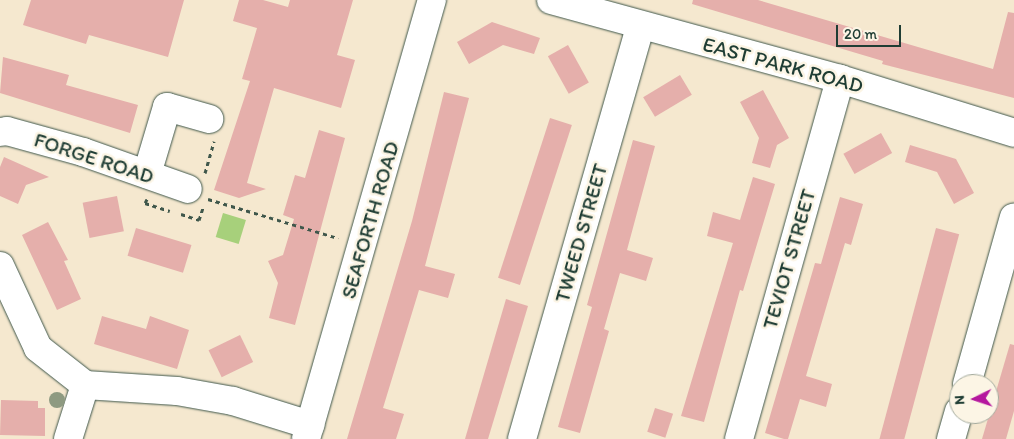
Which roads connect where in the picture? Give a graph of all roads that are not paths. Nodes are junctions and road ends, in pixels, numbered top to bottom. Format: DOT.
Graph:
graph roads {
  1 [pos="432,0"];
  2 [pos="551,0"];
  3 [pos="640,26"];
  4 [pos="840,79"];
  5 [pos="213,126"];
  6 [pos="0,132"];
  7 [pos="1014,134"];
  8 [pos="147,174"];
  9 [pos="193,192"];
  10 [pos="1014,217"];
  11 [pos="0,266"];
  12 [pos="970,374"];
  13 [pos="85,385"];
  14 [pos="955,424"];
  15 [pos="308,432"];
  16 [pos="68,439"];
  17 [pos="522,439"];
  18 [pos="739,439"];
  19 [pos="951,439"];
  1 -- 15 [label="street, SEAFORTH ROAD"];
  2 -- 3 [label="street, EAST PARK ROAD"];
  3 -- 4 [label="street, EAST PARK ROAD"];
  3 -- 17 [label="street, TWEED STREET"];
  4 -- 7 [label="street, EAST PARK ROAD"];
  4 -- 18 [label="street, TEVIOT STREET"];
  5 -- 8 [label="street"];
  6 -- 8 [label="street, FORGE ROAD"];
  8 -- 9 [label="street, FORGE ROAD"];
  10 -- 12 [label="street"];
  11 -- 13 [label="street"];
  13 -- 15 [label="street"];
  13 -- 16 [label="street"];
  14 -- 19 [label="street"];
}
